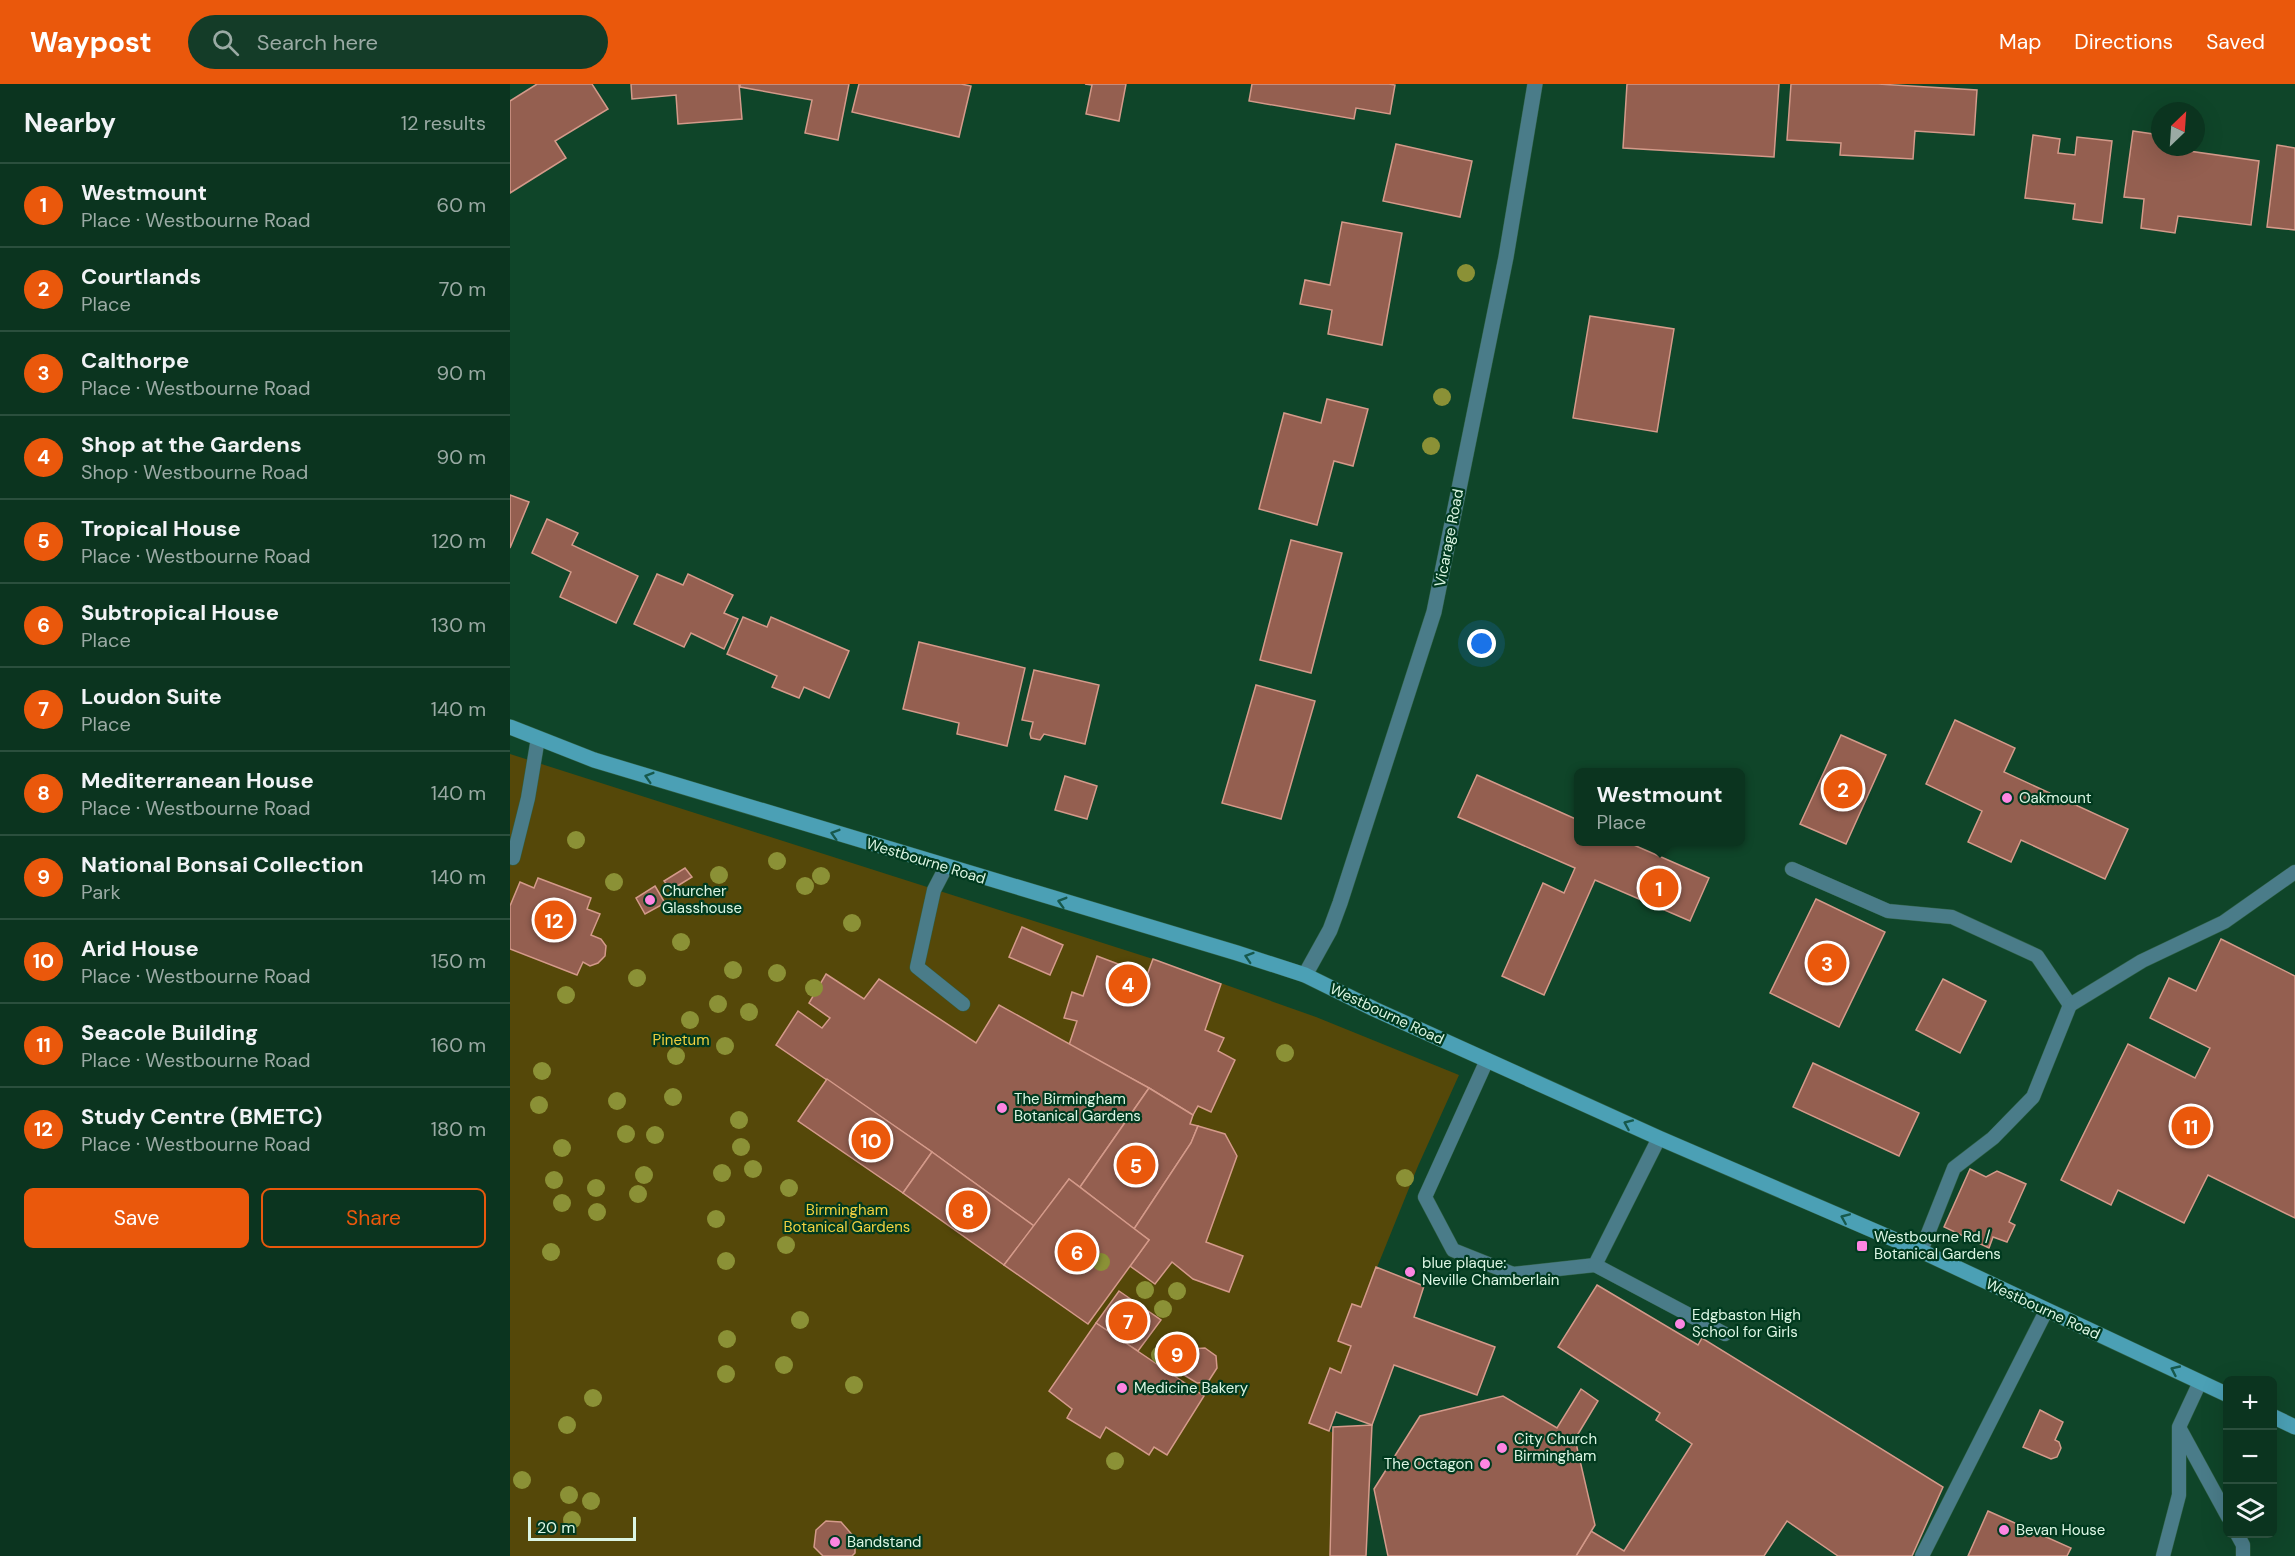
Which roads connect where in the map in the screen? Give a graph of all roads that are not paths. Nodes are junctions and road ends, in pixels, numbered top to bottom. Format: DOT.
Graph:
graph roads {
  1 [pos="1535,84"];
  2 [pos="510,727"];
  3 [pos="538,738"];
  4 [pos="513,858"];
  5 [pos="946,867"];
  6 [pos="1792,869"];
  7 [pos="2295,872"];
  8 [pos="1305,975"];
  9 [pos="963,1004"];
  10 [pos="2070,1005"];
  11 [pos="1487,1060"];
  12 [pos="1659,1138"];
  13 [pos="1921,1251"];
  14 [pos="1595,1265"];
  15 [pos="2046,1311"];
  16 [pos="1725,1334"];
  17 [pos="2200,1382"];
  18 [pos="2223,1393"];
  19 [pos="2277,1418"];
  20 [pos="2179,1427"];
  21 [pos="2295,1427"];
  22 [pos="2223,1508"];
  23 [pos="2239,1538"];
  24 [pos="1922,1556"];
  25 [pos="2163,1556"];
  26 [pos="2243,1556"];
  1 -- 8 [label="street, Vicarage Road"];
  2 -- 3 [label="main road, Westbourne Road"];
  3 -- 4 [label="lane"];
  5 -- 3 [label="main road, Westbourne Road, one-way"];
  8 -- 5 [label="main road, Westbourne Road, one-way"];
  5 -- 9 [label="lane"];
  6 -- 10 [label="lane"];
  7 -- 10 [label="lane"];
  8 -- 11 [label="main road, Westbourne Road"];
  10 -- 13 [label="lane"];
  12 -- 11 [label="main road, Westbourne Road, one-way"];
  11 -- 14 [label="lane"];
  13 -- 12 [label="main road, Westbourne Road, one-way"];
  12 -- 14 [label="lane"];
  13 -- 15 [label="main road, Westbourne Road"];
  14 -- 16 [label="lane"];
  17 -- 15 [label="main road, Westbourne Road, one-way"];
  15 -- 24 [label="lane"];
  17 -- 18 [label="main road, Westbourne Road"];
  17 -- 20 [label="lane"];
  19 -- 21 [label="main road"];
  20 -- 22 [label="lane"];
  20 -- 25 [label="lane"];
  23 -- 26 [label="lane"];
}
